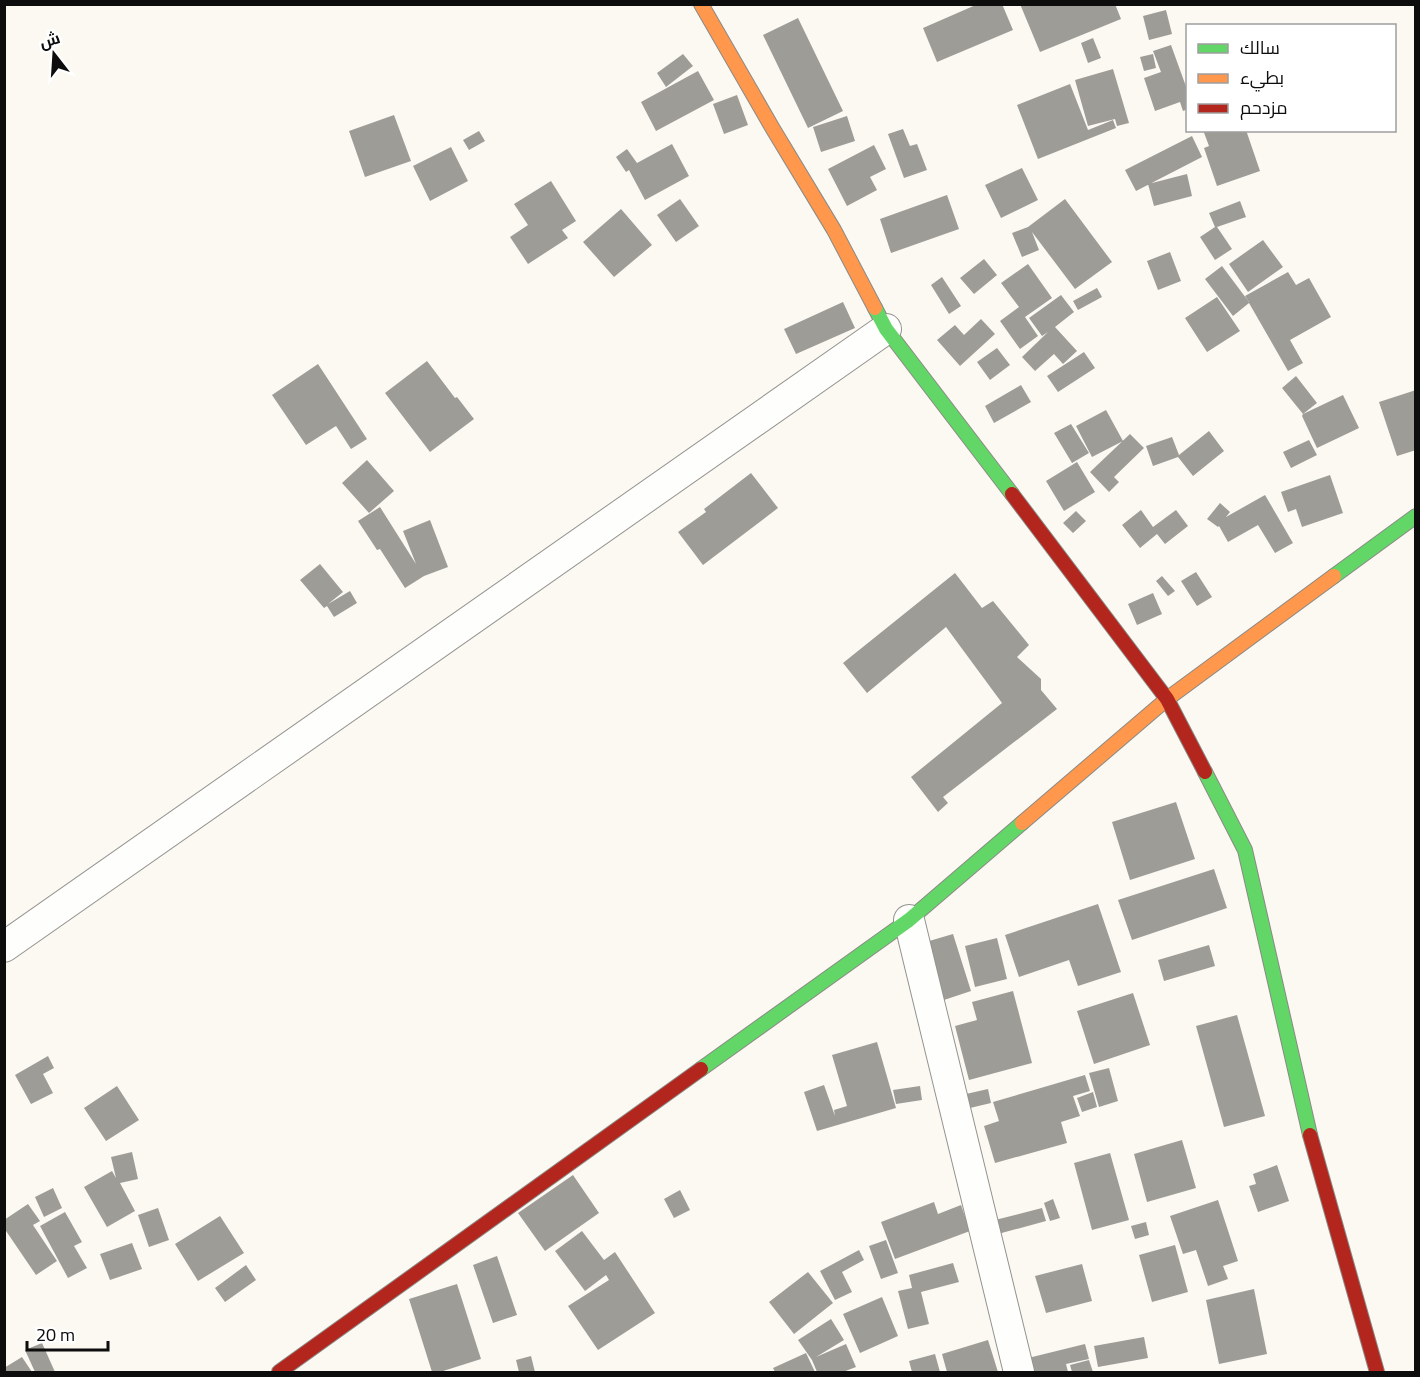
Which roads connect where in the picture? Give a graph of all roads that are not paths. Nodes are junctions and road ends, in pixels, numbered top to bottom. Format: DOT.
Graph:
graph roads {
  1 [pos="701,4"];
  2 [pos="886,329"];
  3 [pos="1416,516"];
  4 [pos="1167,699"];
  5 [pos="909,920"];
  6 [pos="4,946"];
  7 [pos="279,1372"];
  8 [pos="1020,1372"];
  9 [pos="1377,1372"];
  1 -- 2 [label="street"];
  2 -- 4 [label="street"];
  2 -- 6 [label="street"];
  3 -- 4 [label="street"];
  4 -- 5 [label="street"];
  4 -- 9 [label="street"];
  5 -- 7 [label="street"];
  5 -- 8 [label="street"];
}
